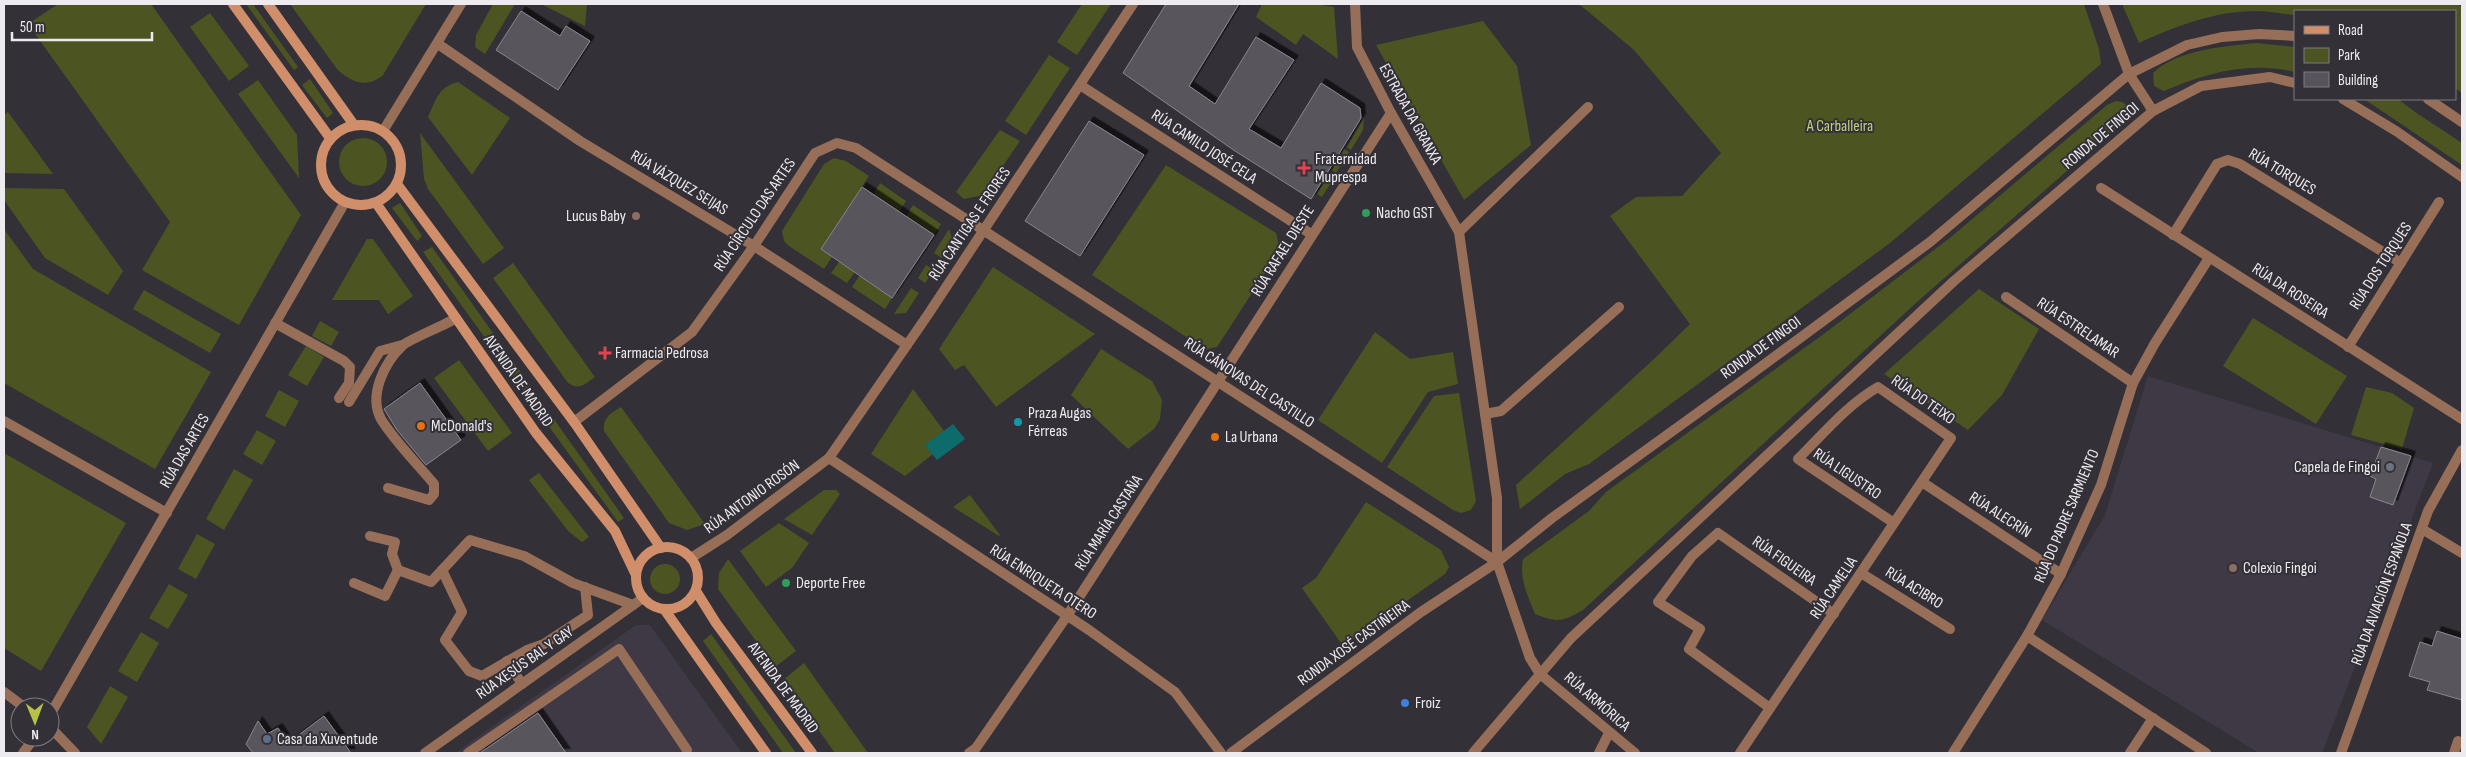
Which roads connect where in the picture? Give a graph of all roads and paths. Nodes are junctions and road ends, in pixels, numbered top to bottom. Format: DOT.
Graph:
graph roads {
  1 [pos="232,4"];
  2 [pos="268,4"];
  3 [pos="461,4"];
  4 [pos="1133,4"];
  5 [pos="1356,4"];
  6 [pos="2103,4"];
  7 [pos="2294,36"];
  8 [pos="438,44"];
  9 [pos="2129,74"];
  10 [pos="2294,83"];
  11 [pos="1080,85"];
  12 [pos="2345,100"];
  13 [pos="2429,100"];
  14 [pos="1588,107"];
  15 [pos="2153,111"];
  16 [pos="1390,113"];
  17 [pos="2462,122"];
  18 [pos="354,125"];
  19 [pos="384,131"];
  20 [pos="330,138"];
  21 [pos="2462,177"];
  22 [pos="397,184"];
  23 [pos="2100,188"];
  24 [pos="345,202"];
  25 [pos="2439,202"];
  26 [pos="376,203"];
  27 [pos="983,231"];
  28 [pos="1459,232"];
  29 [pos="1311,234"];
  30 [pos="2173,235"];
  31 [pos="754,246"];
  32 [pos="2209,258"];
  33 [pos="2401,263"];
  34 [pos="2006,297"];
  35 [pos="1618,307"];
  36 [pos="456,318"];
  37 [pos="276,323"];
  38 [pos="402,344"];
  39 [pos="907,345"];
  40 [pos="2348,347"];
  41 [pos="1219,381"];
  42 [pos="2133,383"];
  43 [pos="1878,387"];
  44 [pos="1485,414"];
  45 [pos="2462,418"];
  46 [pos="4,421"];
  47 [pos="574,422"];
  48 [pos="1951,438"];
  49 [pos="2462,450"];
  50 [pos="829,458"];
  51 [pos="1922,482"];
  52 [pos="388,488"];
  53 [pos="167,512"];
  54 [pos="1894,523"];
  55 [pos="2422,529"];
  56 [pos="370,536"];
  57 [pos="661,548"];
  58 [pos="2462,553"];
  59 [pos="691,558"];
  60 [pos="1497,562"];
  61 [pos="398,570"];
  62 [pos="442,570"];
  63 [pos="1861,573"];
  64 [pos="2061,574"];
  65 [pos="636,575"];
  66 [pos="354,584"];
  67 [pos="585,587"];
  68 [pos="696,591"];
  69 [pos="643,598"];
  70 [pos="633,605"];
  71 [pos="664,609"];
  72 [pos="1834,614"];
  73 [pos="1067,616"];
  74 [pos="1950,629"];
  75 [pos="2027,636"];
  76 [pos="507,662"];
  77 [pos="1540,674"];
  78 [pos="522,684"];
  79 [pos="60,698"];
  80 [pos="1770,708"];
  81 [pos="2153,718"];
  82 [pos="1609,733"];
  83 [pos="60,737"];
  84 [pos="2458,741"];
  85 [pos="687,750"];
  86 [pos="75,753"];
  87 [pos="425,753"];
  88 [pos="468,753"];
  89 [pos="766,753"];
  90 [pos="812,753"];
  91 [pos="969,753"];
  92 [pos="1221,753"];
  93 [pos="1231,753"];
  94 [pos="1473,753"];
  95 [pos="1599,753"];
  96 [pos="1635,753"];
  97 [pos="1740,753"];
  98 [pos="1952,753"];
  99 [pos="2130,753"];
  100 [pos="2206,753"];
  101 [pos="2341,753"];
  102 [pos="2454,753"];
  1 -- 20 [label="street"];
  2 -- 18 [label="street"];
  3 -- 8 [label="street"];
  4 -- 11 [label="street, RÚA CANTIGAS E FRORES"];
  5 -- 16 [label="street, ESTRADA DA GRANXA"];
  6 -- 9 [label="street"];
  7 -- 9 [label="street, RONDA DE FINGOI"];
  8 -- 19 [label="street"];
  8 -- 31 [label="street, RÚA VÁZQUEZ SEIJAS"];
  9 -- 15 [label="street, RONDA DE FINGOI"];
  9 -- 60 [label="street, RONDA DE FINGOI"];
  10 -- 15 [label="street, RONDA DE FINGOI"];
  11 -- 27 [label="street, RÚA CANTIGAS E FRORES"];
  11 -- 29 [label="street, RÚA CAMILO JOSÉ CELA"];
  12 -- 21 [label="street"];
  13 -- 17 [label="street"];
  14 -- 28 [label="street"];
  15 -- 77 [label="street, RONDA DE FINGOI"];
  16 -- 28 [label="street, ESTRADA DA GRANXA"];
  16 -- 29 [label="street, RÚA RAFAEL DIESTE"];
  18 -- 19 [label="street"];
  18 -- 20 [label="street"];
  19 -- 22 [label="street"];
  20 -- 24 [label="street"];
  22 -- 26 [label="street"];
  22 -- 47 [label="street, AVENIDA DE MADRID"];
  23 -- 30 [label="street, RÚA DA ROSEIRA"];
  24 -- 26 [label="street"];
  24 -- 37 [label="street, RÚA DAS ARTES"];
  25 -- 33 [label="street, RÚA DOS TORQUES"];
  26 -- 36 [label="street, AVENIDA DE MADRID"];
  27 -- 31 [label="street, RÚA CÍRCULO DAS ARTES"];
  27 -- 39 [label="street, RÚA CANTIGAS E FRORES"];
  27 -- 41 [label="street, RÚA CÁNOVAS DEL CASTILLO"];
  28 -- 44 [label="street, ESTRADA DA GRANXA"];
  29 -- 41 [label="street, RÚA RAFAEL DIESTE"];
  30 -- 32 [label="street, RÚA DA ROSEIRA"];
  30 -- 33 [label="street, RÚA TORQUES"];
  31 -- 39 [label="street, RÚA VÁZQUEZ SEIJAS"];
  31 -- 47 [label="street, RÚA CÍRCULO DAS ARTES"];
  32 -- 40 [label="street, RÚA DA ROSEIRA"];
  32 -- 42 [label="street, RÚA DO PADRE SARMIENTO"];
  33 -- 40 [label="street, RÚA DOS TORQUES"];
  34 -- 42 [label="street, RÚA ESTRELAMAR"];
  35 -- 44 [label="street"];
  36 -- 38 [label="street"];
  36 -- 65 [label="street, AVENIDA DE MADRID"];
  37 -- 38 [label="street"];
  37 -- 53 [label="street, RÚA DAS ARTES"];
  38 -- 52 [label="street"];
  39 -- 50 [label="street, RÚA CANTIGAS E FRORES"];
  40 -- 45 [label="street, RÚA DA ROSEIRA"];
  41 -- 60 [label="street, RÚA CÁNOVAS DEL CASTILLO"];
  41 -- 73 [label="street, RÚA MARÍA CASTAÑA"];
  42 -- 64 [label="street, RÚA DO PADRE SARMIENTO"];
  43 -- 48 [label="street, RÚA DO TEIXO"];
  43 -- 54 [label="street, RÚA LIGUSTRO"];
  44 -- 60 [label="street, ESTRADA DA GRANXA"];
  46 -- 53 [label="street"];
  47 -- 57 [label="street, AVENIDA DE MADRID"];
  48 -- 51 [label="street, RÚA CAMELIA"];
  49 -- 55 [label="street, RÚA DA AVIACIÓN ESPAÑOLA"];
  50 -- 59 [label="street, RÚA ANTONIO ROSÓN"];
  50 -- 73 [label="street, RÚA ENRIQUETA OTERO"];
  51 -- 54 [label="street, RÚA CAMELIA"];
  51 -- 64 [label="street, RÚA ALECRÍN"];
  53 -- 79 [label="street, RÚA DAS ARTES"];
  54 -- 63 [label="street, RÚA CAMELIA"];
  55 -- 58 [label="street"];
  55 -- 101 [label="street, RÚA DA AVIACIÓN ESPAÑOLA"];
  56 -- 61 [label="street"];
  57 -- 59 [label="street"];
  57 -- 65 [label="street"];
  59 -- 68 [label="street"];
  60 -- 77 [label="street"];
  60 -- 93 [label="street, RONDA XOSÉ CASTIÑEIRA"];
  61 -- 62 [label="street"];
  61 -- 66 [label="street"];
  62 -- 67 [label="street"];
  62 -- 76 [label="street"];
  63 -- 72 [label="street, RÚA CAMELIA"];
  63 -- 74 [label="street, RÚA ACIBRO"];
  64 -- 75 [label="street, RÚA DO PADRE SARMIENTO"];
  65 -- 69 [label="street"];
  67 -- 70 [label="street"];
  67 -- 76 [label="street"];
  68 -- 71 [label="street"];
  68 -- 90 [label="street, AVENIDA DE MADRID"];
  69 -- 70 [label="street, RÚA XESÚS BAL Y GAY"];
  69 -- 71 [label="street"];
  70 -- 78 [label="street, RÚA XESÚS BAL Y GAY"];
  71 -- 89 [label="street"];
  72 -- 80 [label="street, RÚA CAMELIA"];
  72 -- 80 [label="street, RÚA FIGUEIRA"];
  73 -- 91 [label="street, RÚA MARÍA CASTAÑA"];
  73 -- 92 [label="street, RÚA ENRIQUETA OTERO"];
  75 -- 81 [label="street"];
  75 -- 98 [label="street, RÚA DO PADRE SARMIENTO"];
  76 -- 78 [label="street"];
  77 -- 82 [label="street, RÚA ARMÓRICA"];
  77 -- 94 [label="street, RONDA DE FINGOI"];
  78 -- 87 [label="street, RÚA XESÚS BAL Y GAY"];
  80 -- 97 [label="street, RÚA CAMELIA"];
  81 -- 99 [label="street"];
  81 -- 100 [label="street"];
  82 -- 95 [label="street"];
  82 -- 96 [label="street, RÚA ARMÓRICA"];
  83 -- 86 [label="street"];
  84 -- 102 [label="street"];
  85 -- 88 [label="street"];
}
